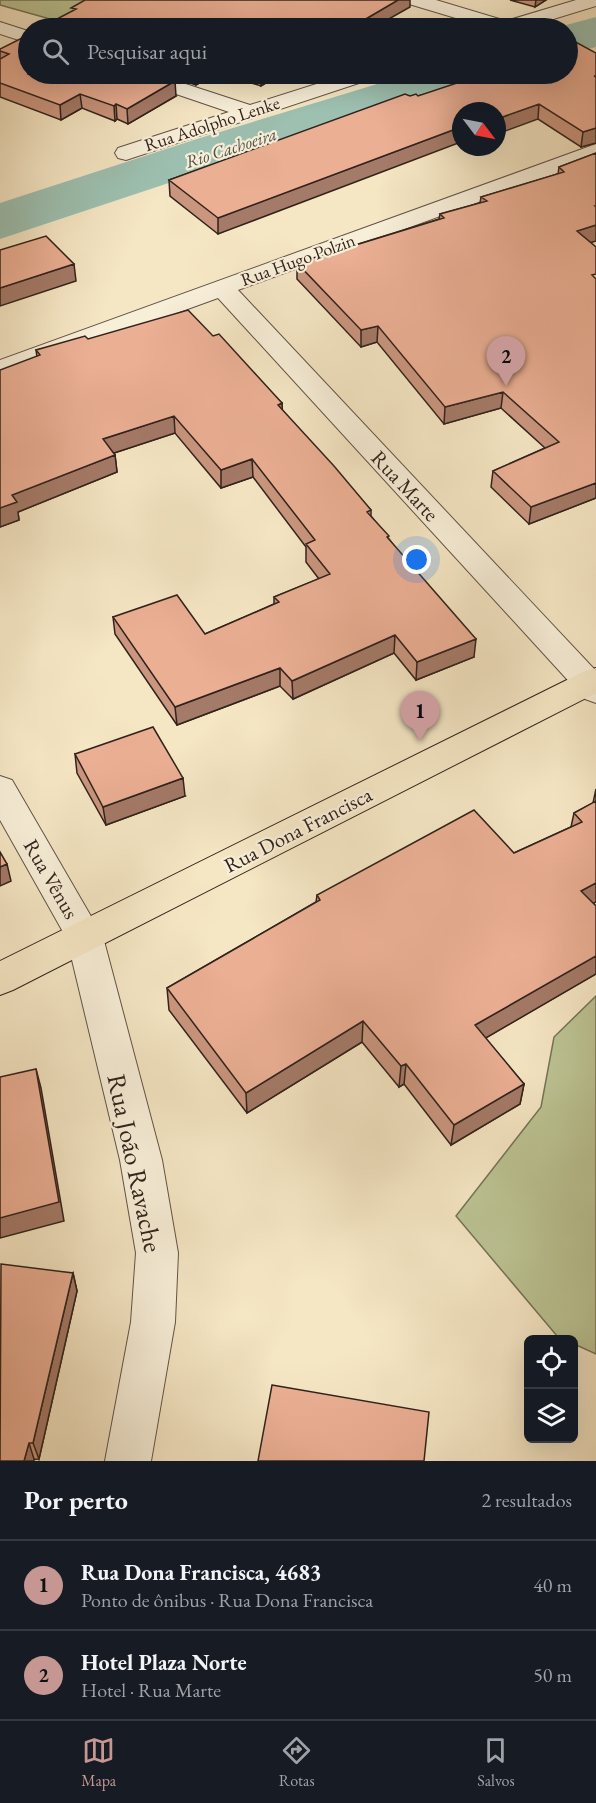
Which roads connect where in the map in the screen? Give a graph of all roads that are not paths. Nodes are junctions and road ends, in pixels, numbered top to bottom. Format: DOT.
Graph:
graph roads {
  1 [pos="416,0"];
  2 [pos="596,0"];
  3 [pos="474,18"];
  4 [pos="538,18"];
  5 [pos="0,28"];
  6 [pos="18,34"];
  7 [pos="166,84"];
  8 [pos="336,84"];
  9 [pos="249,112"];
  10 [pos="596,151"];
  11 [pos="126,153"];
  12 [pos="222,288"];
  13 [pos="0,369"];
  14 [pos="593,685"];
  15 [pos="0,789"];
  16 [pos="85,937"];
  17 [pos="0,979"];
  18 [pos="129,1461"];
  1 -- 3 [label="street"];
  2 -- 4 [label="street"];
  5 -- 6 [label="street"];
  7 -- 9 [label="street"];
  8 -- 9 [label="street, Rua Adolpho Lenke"];
  9 -- 11 [label="street, Rua Adolpho Lenke"];
  10 -- 12 [label="street, Rua Hugo Polzin"];
  12 -- 13 [label="street, Rua Hugo Polzin"];
  12 -- 14 [label="street, Rua Marte"];
  14 -- 16 [label="main road, Rua Dona Francisca"];
  15 -- 16 [label="street, Rua Vênus"];
  16 -- 17 [label="main road, Rua Dona Francisca"];
  16 -- 18 [label="street, Rua João Ravache"];
}
